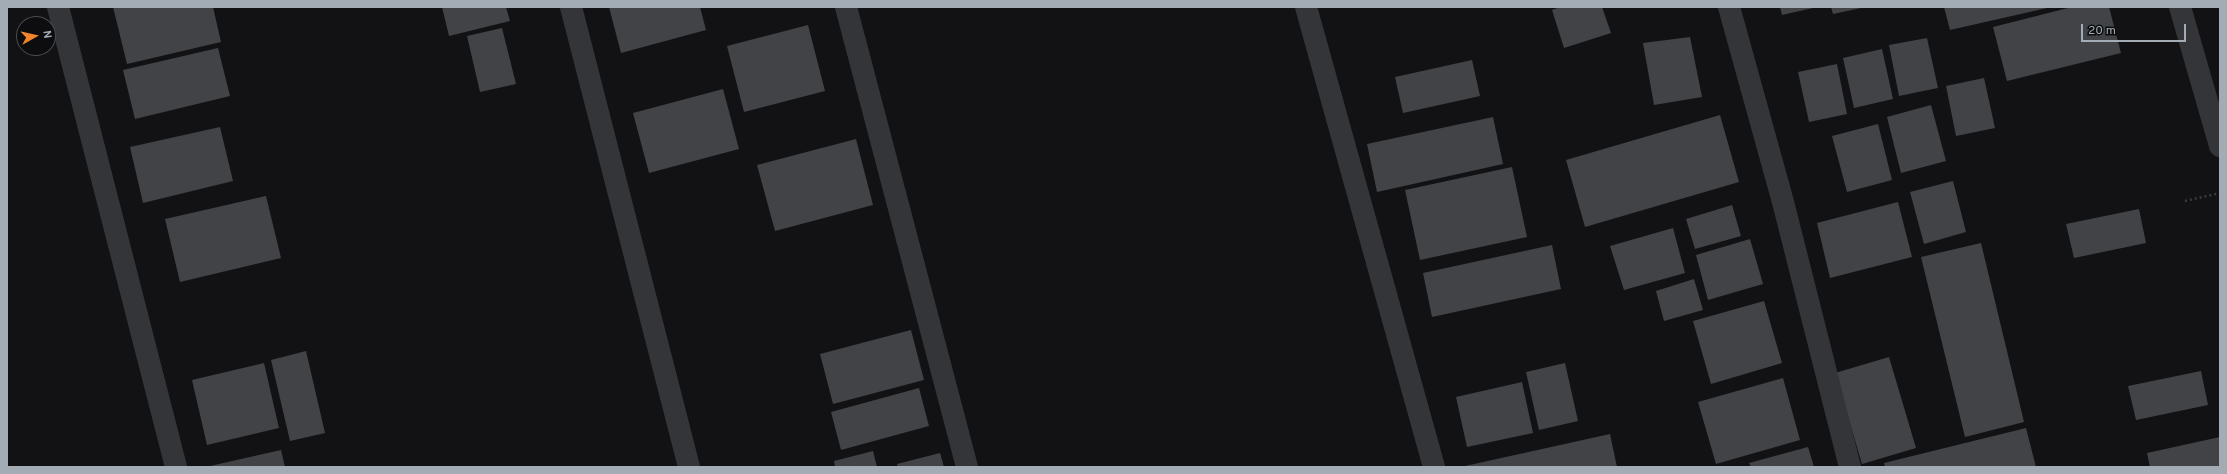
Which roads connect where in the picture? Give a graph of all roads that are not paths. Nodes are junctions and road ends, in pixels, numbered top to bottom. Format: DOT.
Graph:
graph roads {
  1 [pos="58,7"];
  2 [pos="571,7"];
  3 [pos="846,7"];
  4 [pos="1306,7"];
  5 [pos="1729,7"];
  6 [pos="2180,7"];
  7 [pos="2220,146"];
  8 [pos="176,467"];
  9 [pos="689,467"];
  10 [pos="967,467"];
  11 [pos="1434,467"];
  12 [pos="1850,467"];
  1 -- 8 [label="street"];
  2 -- 9 [label="street"];
  3 -- 10 [label="street"];
  4 -- 11 [label="street"];
  5 -- 12 [label="street"];
  6 -- 7 [label="street"];
}
